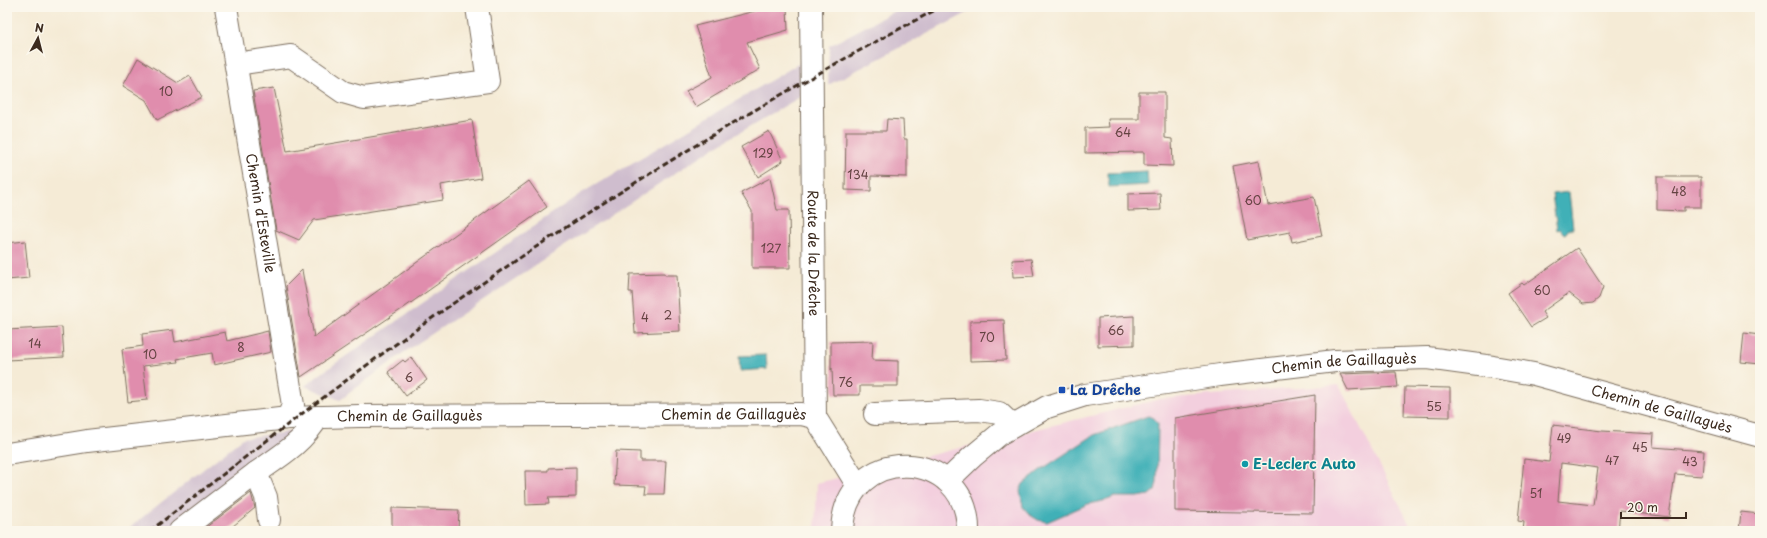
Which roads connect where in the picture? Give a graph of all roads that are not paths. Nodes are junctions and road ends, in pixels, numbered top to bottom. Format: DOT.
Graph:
graph roads {
  1 [pos="226,7"];
  2 [pos="477,7"];
  3 [pos="811,7"];
  4 [pos="236,64"];
  5 [pos="875,414"];
  6 [pos="318,417"];
  7 [pos="815,417"];
  8 [pos="288,418"];
  9 [pos="1013,426"];
  10 [pos="1760,436"];
  11 [pos="7,454"];
  12 [pos="256,473"];
  13 [pos="947,481"];
  14 [pos="858,486"];
  15 [pos="269,520"];
  16 [pos="180,531"];
  17 [pos="842,531"];
  18 [pos="968,531"];
  1 -- 4 [label="street, Chemin d'Esteville"];
  2 -- 4 [label="street"];
  3 -- 7 [label="street, Route de la Drêche"];
  4 -- 8 [label="street, Chemin d'Esteville"];
  5 -- 9 [label="street"];
  6 -- 7 [label="street, Chemin de Gaillaguès"];
  6 -- 8 [label="street, Chemin de Gaillaguès"];
  6 -- 12 [label="street"];
  7 -- 14 [label="street"];
  8 -- 11 [label="street, Chemin de Gaillaguès"];
  9 -- 10 [label="street, Chemin de Gaillaguès"];
  9 -- 13 [label="street, Chemin de Gaillaguès"];
  12 -- 15 [label="street"];
  12 -- 16 [label="street"];
  13 -- 14 [label="street"];
  13 -- 18 [label="street"];
  14 -- 17 [label="street"];
}
